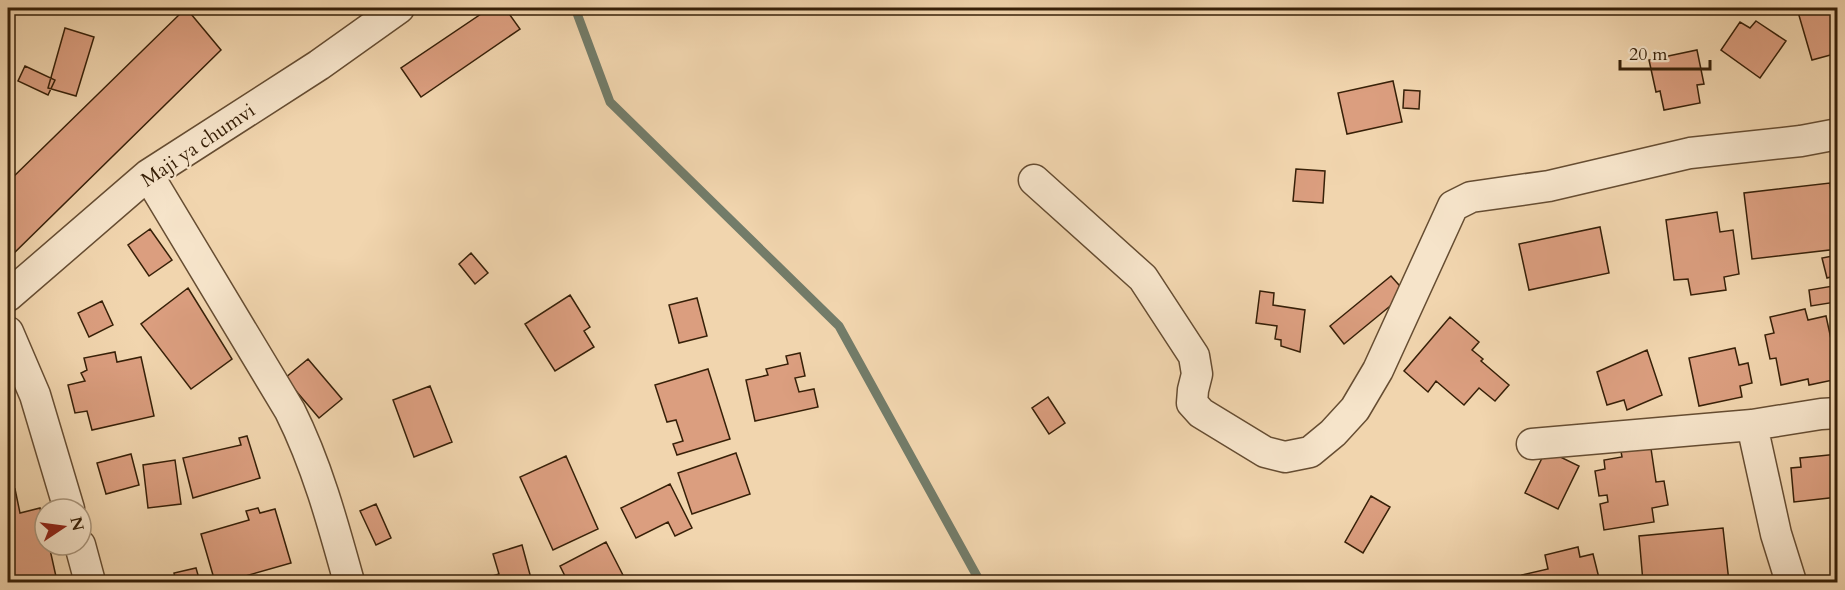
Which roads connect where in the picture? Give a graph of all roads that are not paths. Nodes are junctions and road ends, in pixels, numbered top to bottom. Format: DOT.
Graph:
graph roads {
  1 [pos="399,8"];
  2 [pos="1838,134"];
  3 [pos="148,175"];
  4 [pos="1034,180"];
  5 [pos="8,296"];
  6 [pos="8,332"];
  7 [pos="1838,413"];
  8 [pos="1752,425"];
  9 [pos="1532,444"];
  10 [pos="65,497"];
  11 [pos="83,557"];
  12 [pos="90,582"];
  13 [pos="349,582"];
  14 [pos="1791,582"];
  1 -- 3 [label="street, Maji ya chumvi"];
  2 -- 4 [label="street"];
  3 -- 5 [label="street, Maji ya chumvi"];
  3 -- 13 [label="street"];
  6 -- 10 [label="street"];
  7 -- 8 [label="street"];
  8 -- 9 [label="street"];
  8 -- 14 [label="street"];
  11 -- 12 [label="street"];
}
